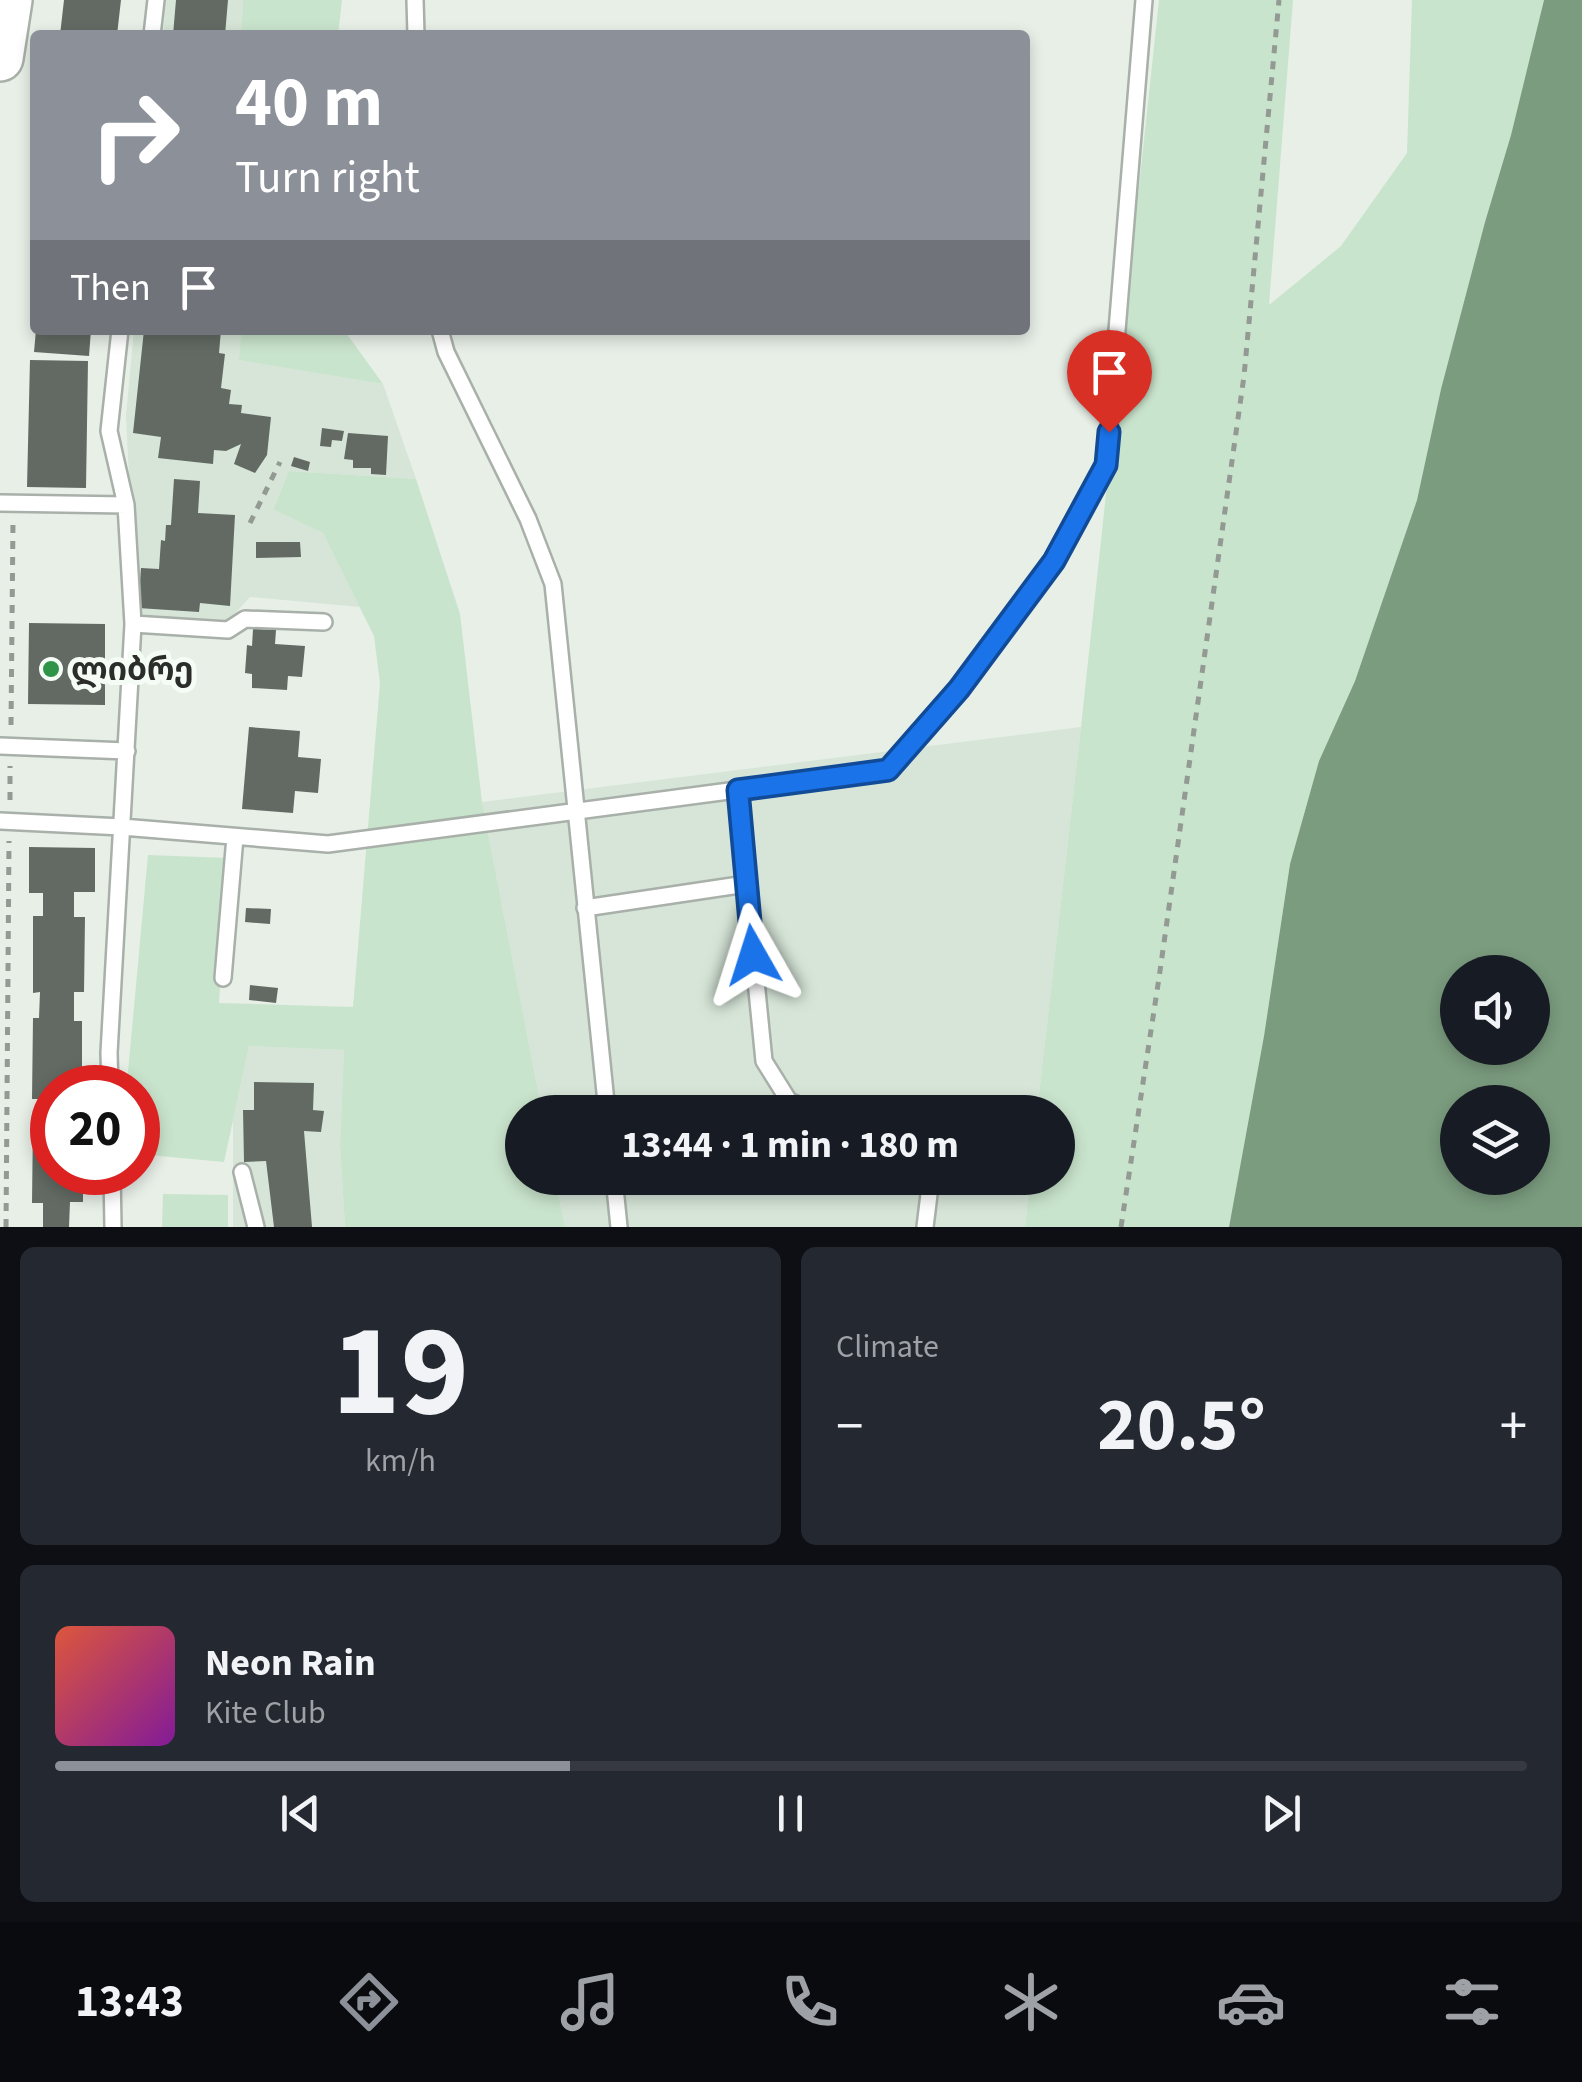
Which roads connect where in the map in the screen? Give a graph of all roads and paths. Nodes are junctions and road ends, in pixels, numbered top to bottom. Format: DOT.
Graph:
graph roads {
  1 [pos="9,0"];
  2 [pos="156,0"];
  3 [pos="414,0"];
  4 [pos="1144,0"];
  5 [pos="1280,0"];
  6 [pos="153,30"];
  7 [pos="416,30"];
  8 [pos="0,58"];
  9 [pos="119,335"];
  10 [pos="441,335"];
  11 [pos="280,462"];
  12 [pos="7,503"];
  13 [pos="126,505"];
  14 [pos="250,523"];
  15 [pos="324,622"];
  16 [pos="133,624"];
  17 [pos="5,747"];
  18 [pos="126,751"];
  19 [pos="738,790"];
  20 [pos="574,812"];
  21 [pos="5,821"];
  22 [pos="122,828"];
  23 [pos="235,837"];
  24 [pos="746,884"];
  25 [pos="585,908"];
  26 [pos="224,978"];
  27 [pos="109,1065"];
  28 [pos="605,1095"];
  29 [pos="785,1095"];
  30 [pos="242,1172"];
  31 [pos="112,1195"];
  32 [pos="616,1195"];
  33 [pos="928,1195"];
  34 [pos="6,1227"];
  35 [pos="113,1227"];
  36 [pos="256,1227"];
  37 [pos="619,1227"];
  38 [pos="925,1227"];
  39 [pos="1121,1227"];
  1 -- 8 [label="main road"];
  2 -- 6 [label="lane"];
  3 -- 7 [label="lane"];
  4 -- 19 [label="lane"];
  5 -- 39 [label="path"];
  9 -- 13 [label="lane"];
  10 -- 20 [label="lane"];
  11 -- 14 [label="path"];
  12 -- 13 [label="lane"];
  12 -- 17 [label="path"];
  13 -- 16 [label="lane"];
  15 -- 16 [label="lane"];
  16 -- 18 [label="lane"];
  17 -- 18 [label="lane"];
  17 -- 21 [label="path"];
  18 -- 22 [label="lane"];
  19 -- 20 [label="lane"];
  19 -- 24 [label="lane"];
  20 -- 23 [label="lane"];
  20 -- 25 [label="lane"];
  21 -- 22 [label="lane"];
  21 -- 34 [label="path"];
  22 -- 23 [label="lane"];
  22 -- 27 [label="lane"];
  23 -- 26 [label="lane"];
  24 -- 25 [label="lane"];
  24 -- 29 [label="lane"];
  25 -- 28 [label="lane"];
  30 -- 36 [label="lane"];
  31 -- 35 [label="lane"];
  32 -- 37 [label="lane"];
  33 -- 38 [label="lane"];
}
